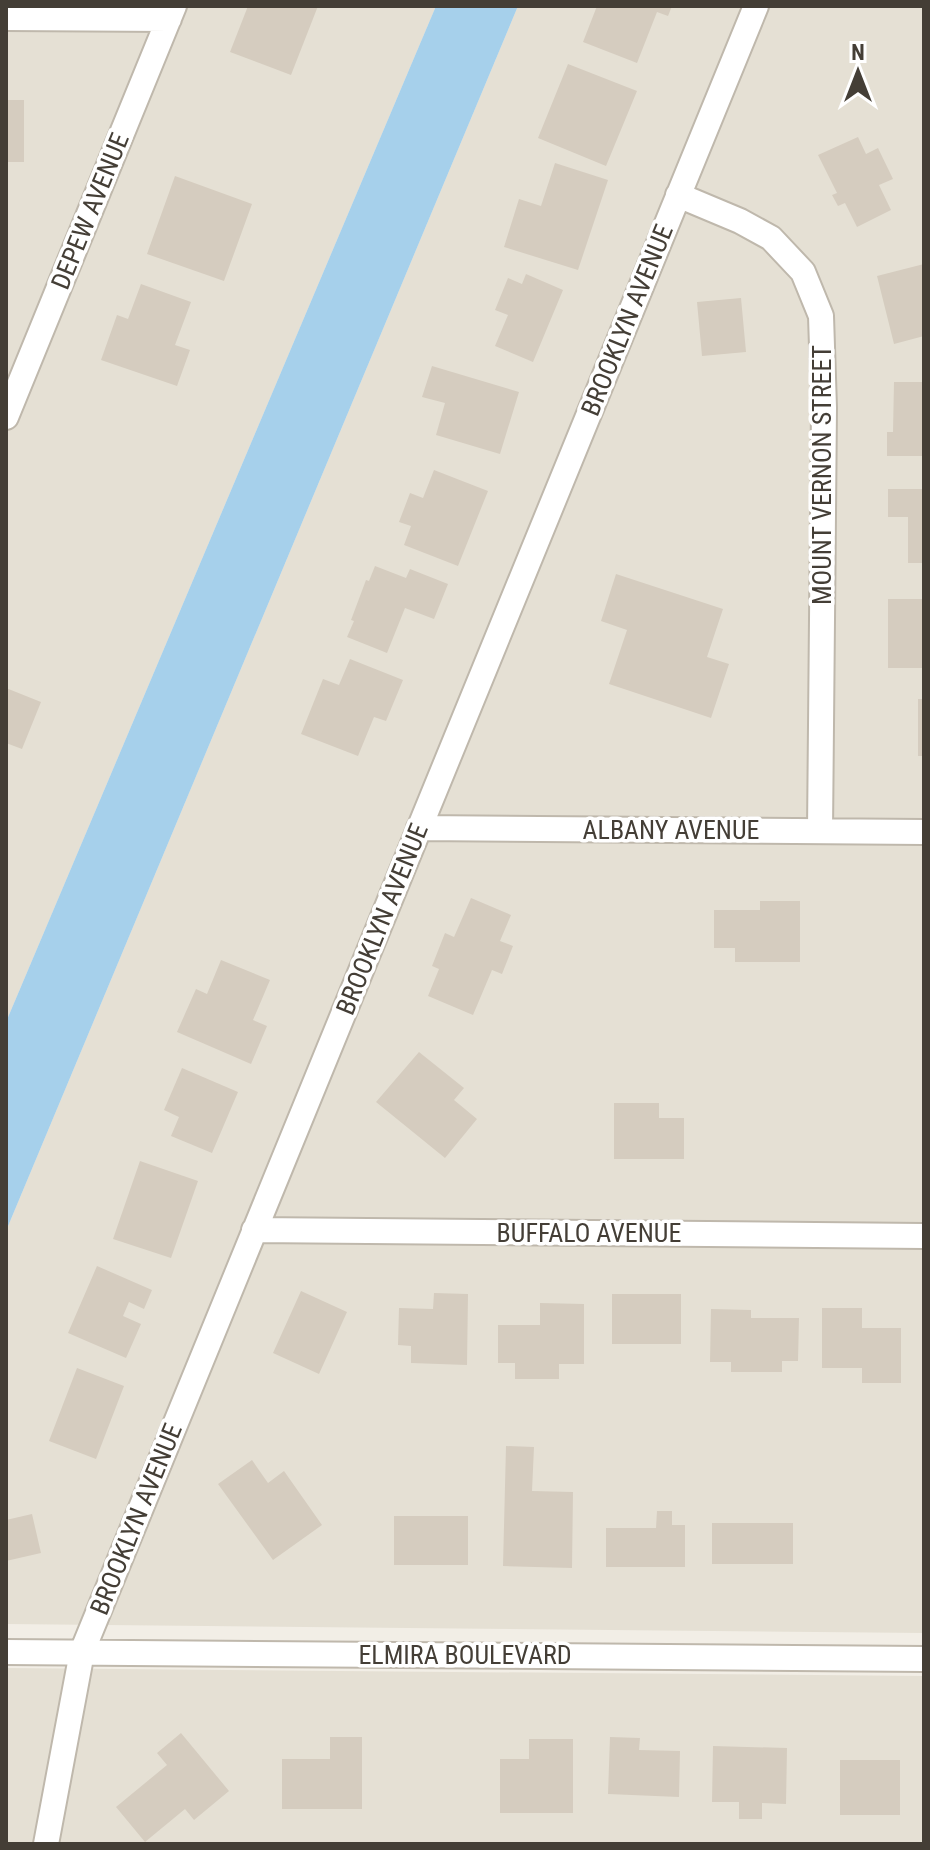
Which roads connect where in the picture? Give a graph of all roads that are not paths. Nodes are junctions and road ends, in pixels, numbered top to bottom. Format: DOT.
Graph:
graph roads {
  1 [pos="756,6"];
  2 [pos="171,13"];
  3 [pos="6,18"];
  4 [pos="678,195"];
  5 [pos="6,417"];
  6 [pos="419,828"];
  7 [pos="820,831"];
  8 [pos="924,832"];
  9 [pos="254,1230"];
  10 [pos="924,1236"];
  11 [pos="6,1652"];
  12 [pos="82,1652"];
  13 [pos="924,1659"];
  14 [pos="46,1844"];
  1 -- 4 [label="street, BROOKLYN AVENUE"];
  2 -- 3 [label="street"];
  2 -- 5 [label="street, DEPEW AVENUE"];
  4 -- 6 [label="street, BROOKLYN AVENUE"];
  4 -- 7 [label="street, MOUNT VERNON STREET"];
  6 -- 7 [label="street, ALBANY AVENUE"];
  6 -- 9 [label="street, BROOKLYN AVENUE"];
  7 -- 8 [label="street, ALBANY AVENUE"];
  9 -- 10 [label="street, BUFFALO AVENUE"];
  9 -- 12 [label="street, BROOKLYN AVENUE"];
  11 -- 12 [label="street, ELMIRA BOULEVARD"];
  12 -- 13 [label="street, ELMIRA BOULEVARD"];
  12 -- 14 [label="street, BROOKLYN AVENUE"];
}
